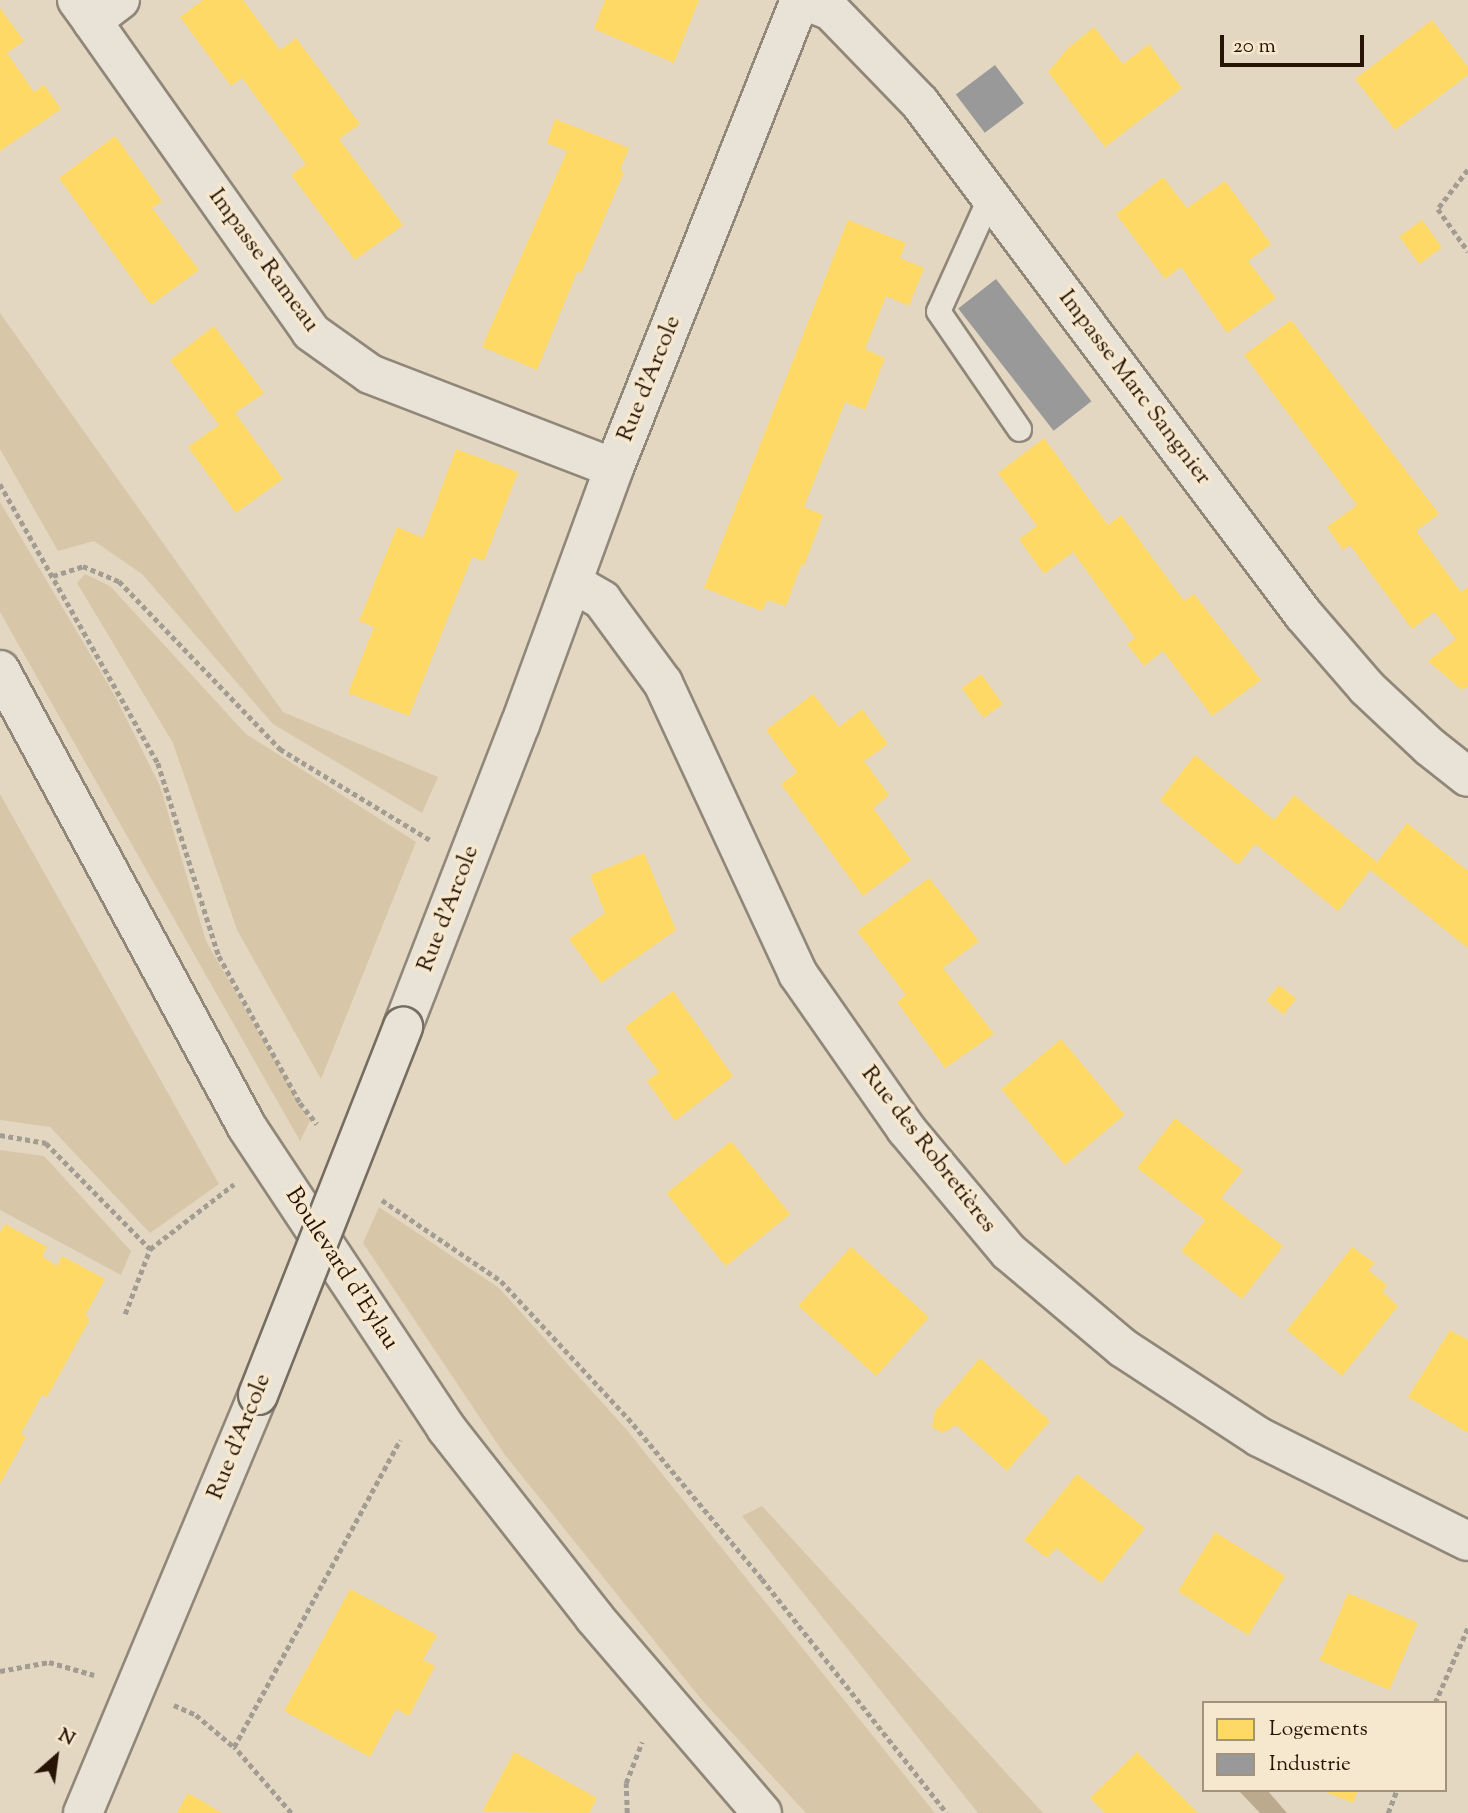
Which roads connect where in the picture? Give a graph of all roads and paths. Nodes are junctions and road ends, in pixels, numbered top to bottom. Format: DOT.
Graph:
graph roads {
  1 [pos="802,0"];
  2 [pos="96,7"];
  3 [pos="1468,170"];
  4 [pos="990,196"];
  5 [pos="1468,251"];
  6 [pos="1020,429"];
  7 [pos="614,468"];
  8 [pos="0,484"];
  9 [pos="53,576"];
  10 [pos="573,583"];
  11 [pos="0,670"];
  12 [pos="1468,777"];
  13 [pos="467,862"];
  14 [pos="325,1132"];
  15 [pos="0,1135"];
  16 [pos="268,1158"];
  17 [pos="376,1192"];
  18 [pos="149,1249"];
  19 [pos="125,1314"];
  20 [pos="424,1395"];
  21 [pos="1468,1542"];
  22 [pos="1468,1627"];
  23 [pos="0,1671"];
  24 [pos="136,1686"];
  25 [pos="660,1696"];
  26 [pos="1436,1701"];
  27 [pos="234,1747"];
  28 [pos="1396,1792"];
  29 [pos="83,1813"];
  30 [pos="291,1813"];
  31 [pos="627,1813"];
  32 [pos="762,1813"];
  33 [pos="947,1813"];
  34 [pos="1388,1813"];
  1 -- 4 [label="main road, Impasse Marc Sangnier"];
  1 -- 7 [label="main road, Rue d'Arcole"];
  2 -- 7 [label="main road, Impasse Rameau"];
  3 -- 5 [label="path"];
  4 -- 6 [label="lane"];
  4 -- 12 [label="main road, Impasse Marc Sangnier"];
  7 -- 10 [label="main road, Rue d'Arcole"];
  8 -- 9 [label="path"];
  9 -- 13 [label="path"];
  9 -- 14 [label="path"];
  10 -- 13 [label="main road, Rue d'Arcole"];
  10 -- 21 [label="main road, Rue des Robretières"];
  11 -- 16 [label="main road, Boulevard d'Eylau"];
  13 -- 24 [label="main road, Rue d'Arcole, bridge"];
  15 -- 18 [label="path"];
  16 -- 18 [label="path"];
  16 -- 20 [label="main road, Boulevard d'Eylau"];
  17 -- 33 [label="path"];
  18 -- 19 [label="path"];
  20 -- 25 [label="main road, Boulevard d'Eylau"];
  20 -- 27 [label="path"];
  22 -- 26 [label="path"];
  23 -- 24 [label="path"];
  24 -- 27 [label="path"];
  24 -- 29 [label="main road, Rue d'Arcole"];
  25 -- 31 [label="path"];
  25 -- 32 [label="main road, Boulevard d'Eylau"];
  27 -- 30 [label="path"];
  28 -- 34 [label="path"];
}
